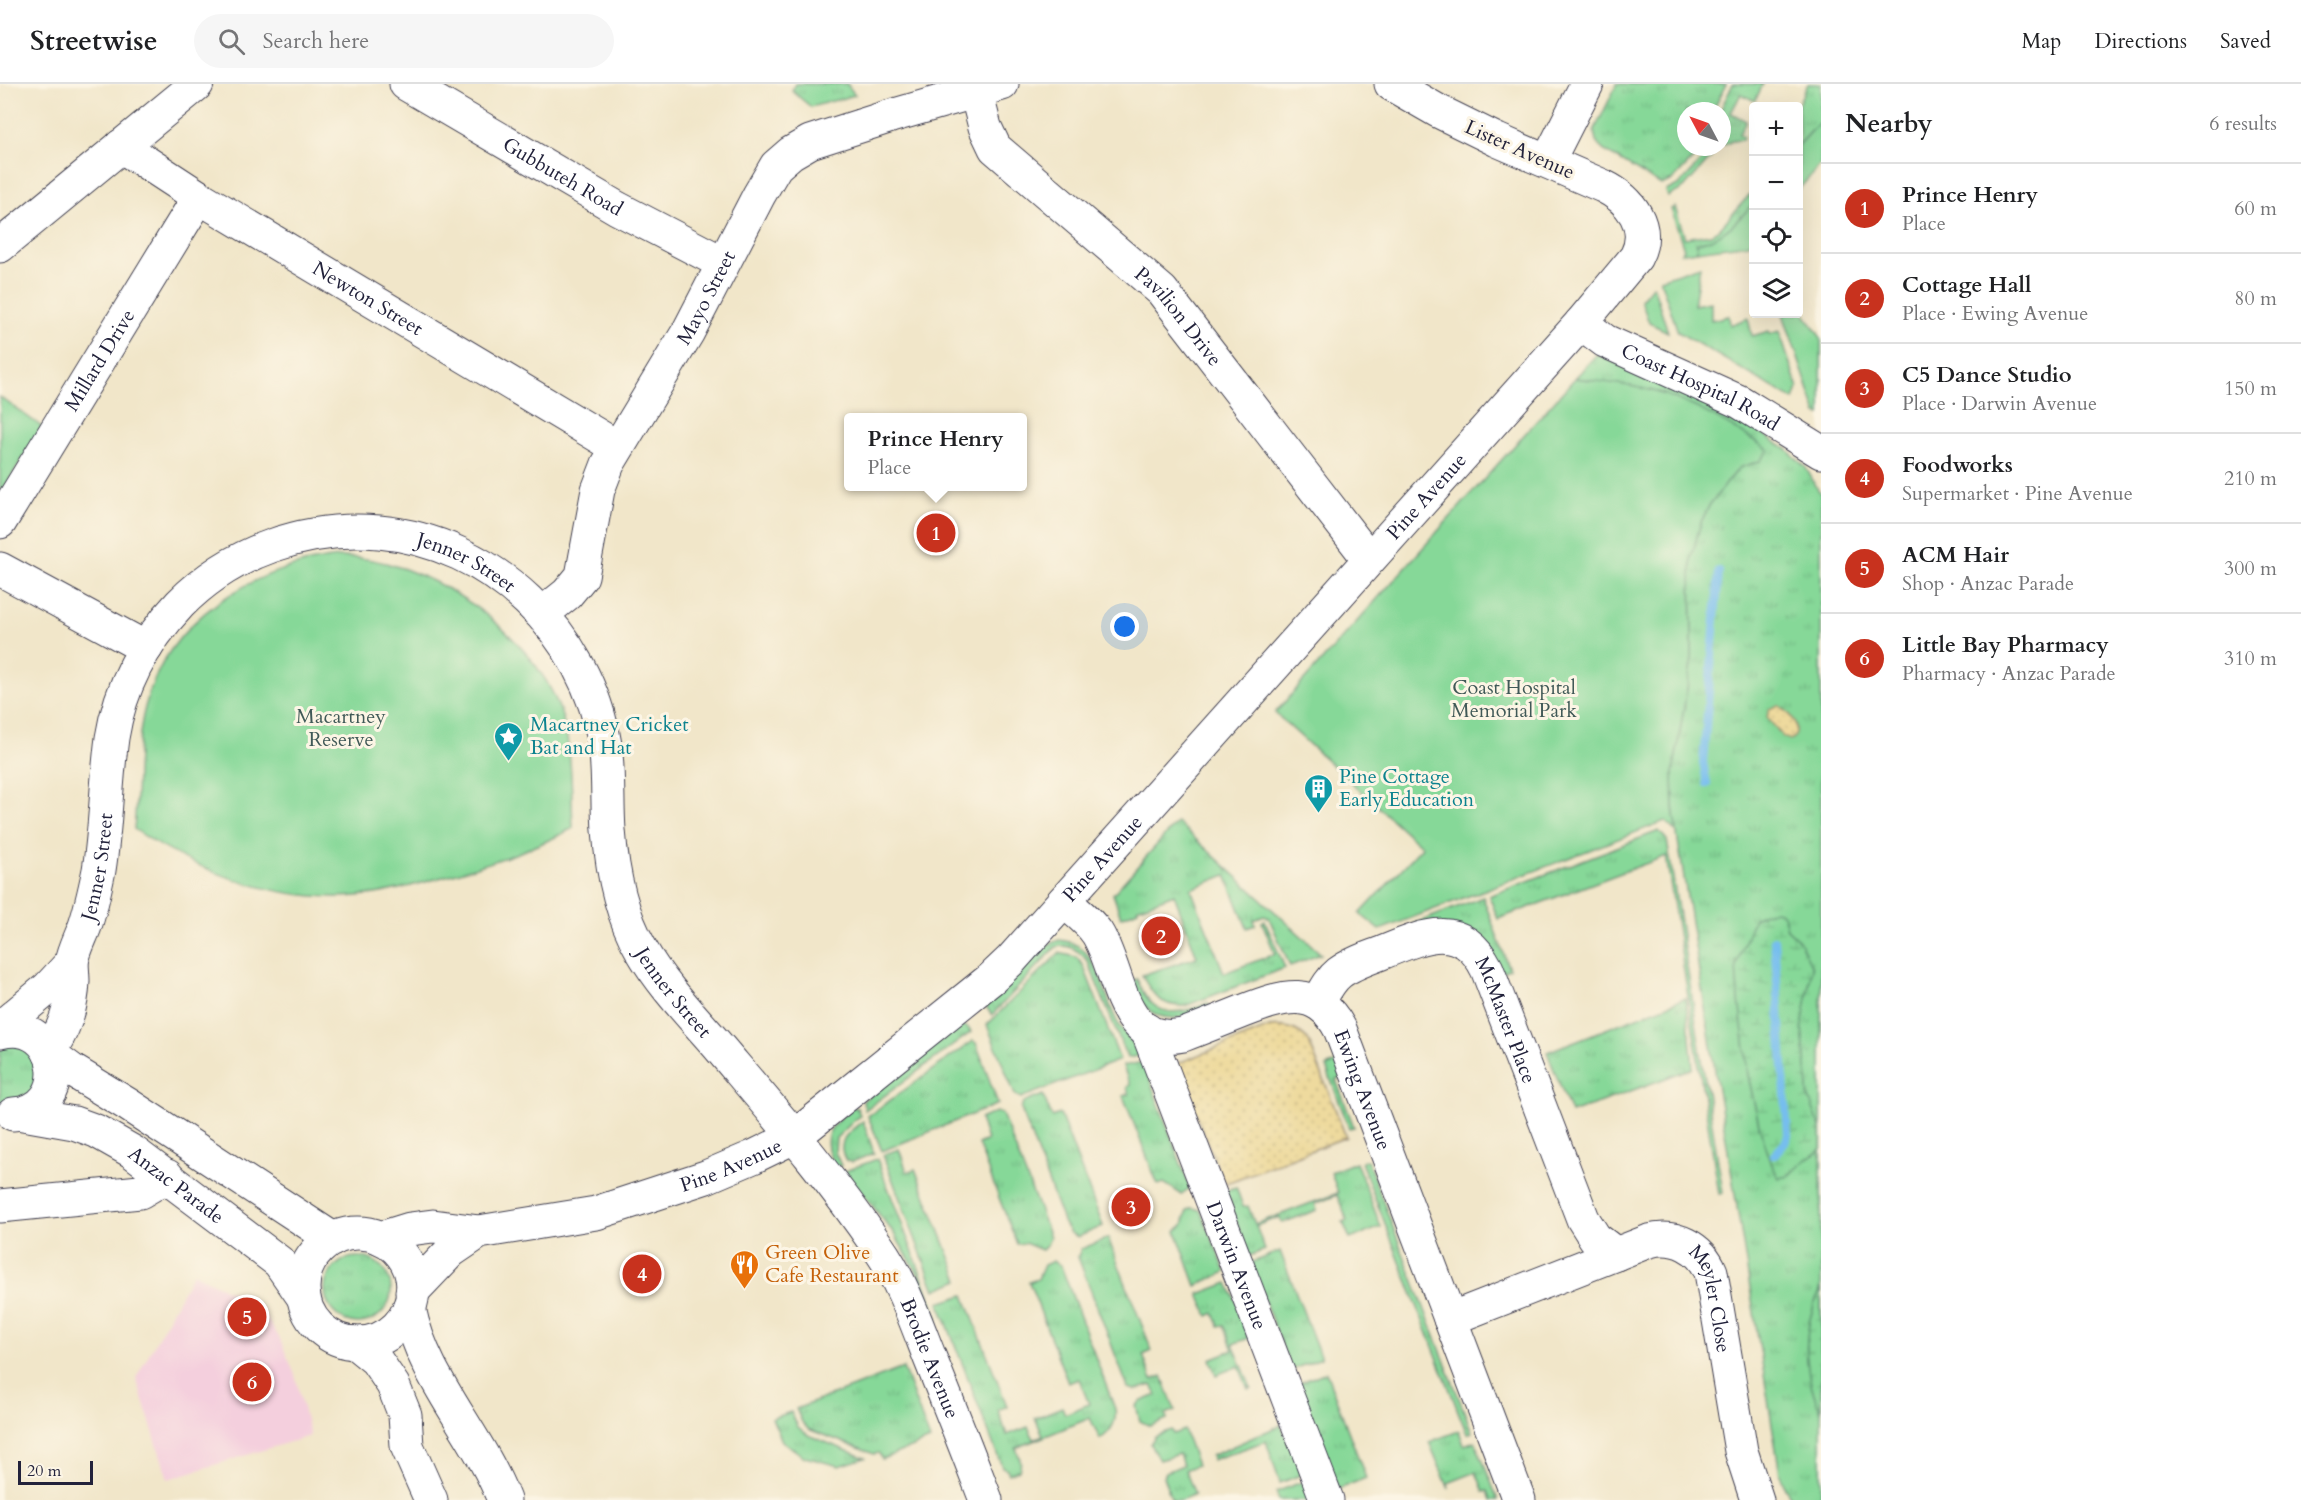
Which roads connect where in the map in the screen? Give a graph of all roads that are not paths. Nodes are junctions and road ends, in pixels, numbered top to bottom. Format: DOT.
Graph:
graph roads {
  1 [pos="196,84"];
  2 [pos="406,84"];
  3 [pos="1391,84"];
  4 [pos="1587,84"];
  5 [pos="989,88"];
  6 [pos="121,146"];
  7 [pos="1548,161"];
  8 [pos="199,197"];
  9 [pos="1640,223"];
  10 [pos="0,246"];
  11 [pos="723,263"];
  12 [pos="1581,323"];
  13 [pos="617,447"];
  14 [pos="1821,452"];
  15 [pos="0,522"];
  16 [pos="1370,559"];
  17 [pos="0,569"];
  18 [pos="542,614"];
  19 [pos="146,648"];
  20 [pos="1064,901"];
  21 [pos="72,962"];
  22 [pos="1318,1004"];
  23 [pos="0,1030"];
  24 [pos="1147,1030"];
  25 [pos="50,1053"];
  26 [pos="10,1117"];
  27 [pos="794,1137"];
  28 [pos="167,1176"];
  29 [pos="0,1206"];
  30 [pos="478,1232"];
  31 [pos="381,1238"];
  32 [pos="333,1239"];
  33 [pos="1616,1254"];
  34 [pos="304,1298"];
  35 [pos="411,1300"];
  36 [pos="1450,1319"];
  37 [pos="355,1343"];
  38 [pos="431,1500"];
  39 [pos="504,1500"];
  40 [pos="986,1500"];
  41 [pos="1327,1500"];
  42 [pos="1519,1500"];
  43 [pos="1757,1500"];
  1 -- 6 [label="street"];
  2 -- 11 [label="street, Gubbuteh Road"];
  3 -- 7 [label="street, Lister Avenue"];
  4 -- 7 [label="street"];
  5 -- 11 [label="street, Mayo Street"];
  5 -- 16 [label="street, Pavilion Drive"];
  6 -- 8 [label="street, Newton Street"];
  6 -- 10 [label="street"];
  7 -- 9 [label="street, Lister Avenue"];
  8 -- 13 [label="street, Newton Street"];
  8 -- 15 [label="street, Millard Drive"];
  9 -- 12 [label="street, Pine Avenue"];
  11 -- 13 [label="street, Mayo Street"];
  12 -- 14 [label="street, Coast Hospital Road"];
  12 -- 16 [label="street, Pine Avenue"];
  13 -- 18 [label="street, Mayo Street"];
  16 -- 20 [label="street, Pine Avenue"];
  17 -- 19 [label="street"];
  18 -- 19 [label="street, Jenner Street"];
  18 -- 27 [label="street, Jenner Street"];
  19 -- 21 [label="street, Jenner Street"];
  20 -- 24 [label="street"];
  20 -- 27 [label="street, Pine Avenue"];
  21 -- 23 [label="street, Jenner Street"];
  21 -- 25 [label="street, Jenner Street"];
  22 -- 24 [label="street"];
  22 -- 33 [label="street, McMaster Place"];
  22 -- 36 [label="street, Ewing Avenue"];
  23 -- 25 [label="street, Anzac Parade"];
  24 -- 41 [label="street, Darwin Avenue"];
  25 -- 26 [label="street"];
  25 -- 32 [label="street, Anzac Parade"];
  26 -- 28 [label="street, Anzac Parade"];
  27 -- 30 [label="street, Pine Avenue"];
  27 -- 40 [label="street, Brodie Avenue"];
  28 -- 29 [label="street"];
  28 -- 34 [label="street, Anzac Parade"];
  30 -- 31 [label="street"];
  30 -- 35 [label="street, Pine Avenue"];
  31 -- 32 [label="street"];
  31 -- 35 [label="street"];
  32 -- 34 [label="street"];
  33 -- 36 [label="street, Meyler Close"];
  33 -- 43 [label="street, Meyler Close"];
  34 -- 37 [label="street"];
  35 -- 37 [label="street"];
  35 -- 39 [label="street"];
  36 -- 42 [label="street, Ewing Avenue"];
  37 -- 38 [label="street"];
}
